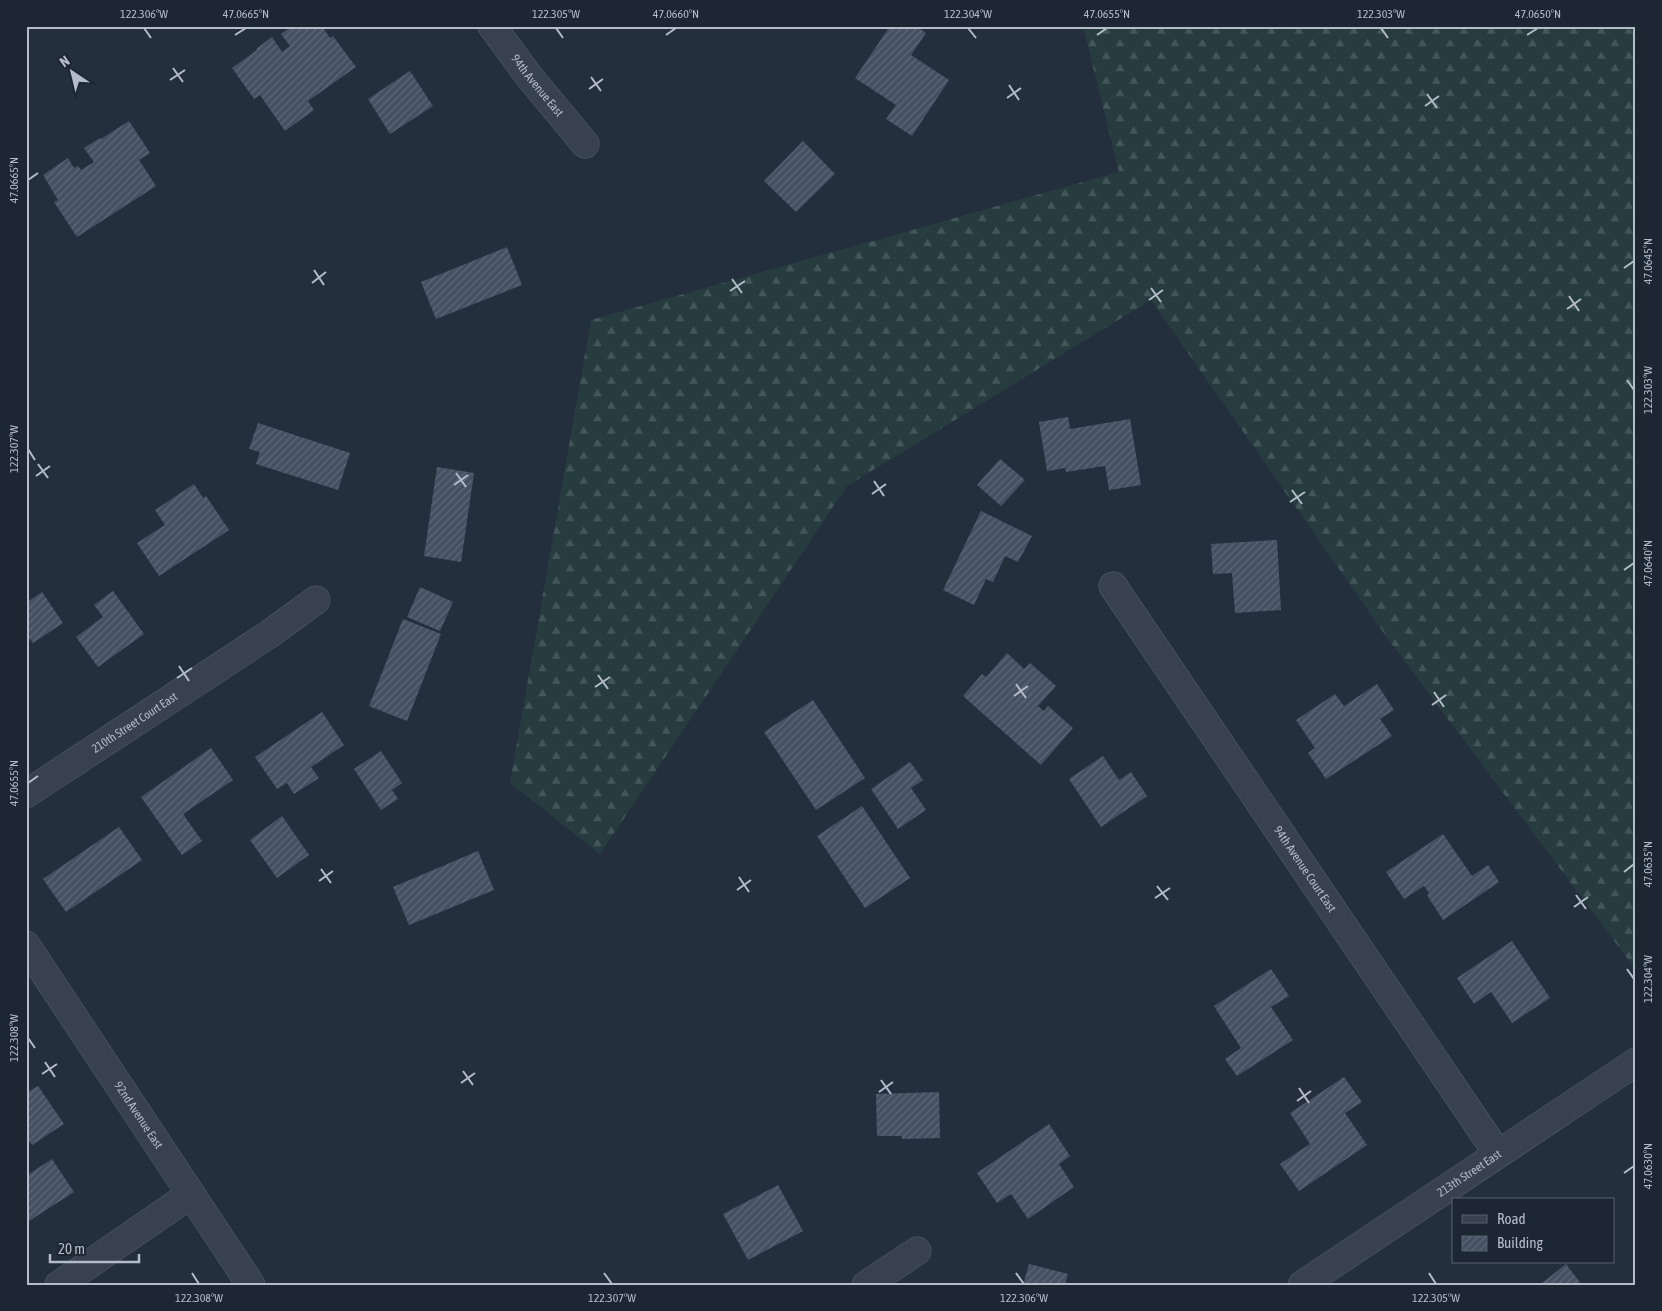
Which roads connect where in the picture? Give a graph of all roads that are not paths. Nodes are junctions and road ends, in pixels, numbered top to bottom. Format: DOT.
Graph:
graph roads {
  1 [pos="492,26"];
  2 [pos="585,144"];
  3 [pos="1113,586"];
  4 [pos="316,600"];
  5 [pos="26,794"];
  6 [pos="26,945"];
  7 [pos="1636,1062"];
  8 [pos="1498,1154"];
  9 [pos="191,1194"];
  10 [pos="917,1251"];
  11 [pos="59,1285"];
  12 [pos="251,1285"];
  13 [pos="866,1285"];
  14 [pos="1302,1285"];
  1 -- 2 [label="street, 94th Avenue East"];
  3 -- 8 [label="street, 94th Avenue Court East"];
  4 -- 5 [label="street, 210th Street Court East"];
  6 -- 9 [label="street, 92nd Avenue East"];
  7 -- 8 [label="street, 213th Street East"];
  8 -- 14 [label="street, 213th Street East"];
  9 -- 11 [label="street"];
  9 -- 12 [label="street, 92nd Avenue East"];
  10 -- 13 [label="street"];
}
